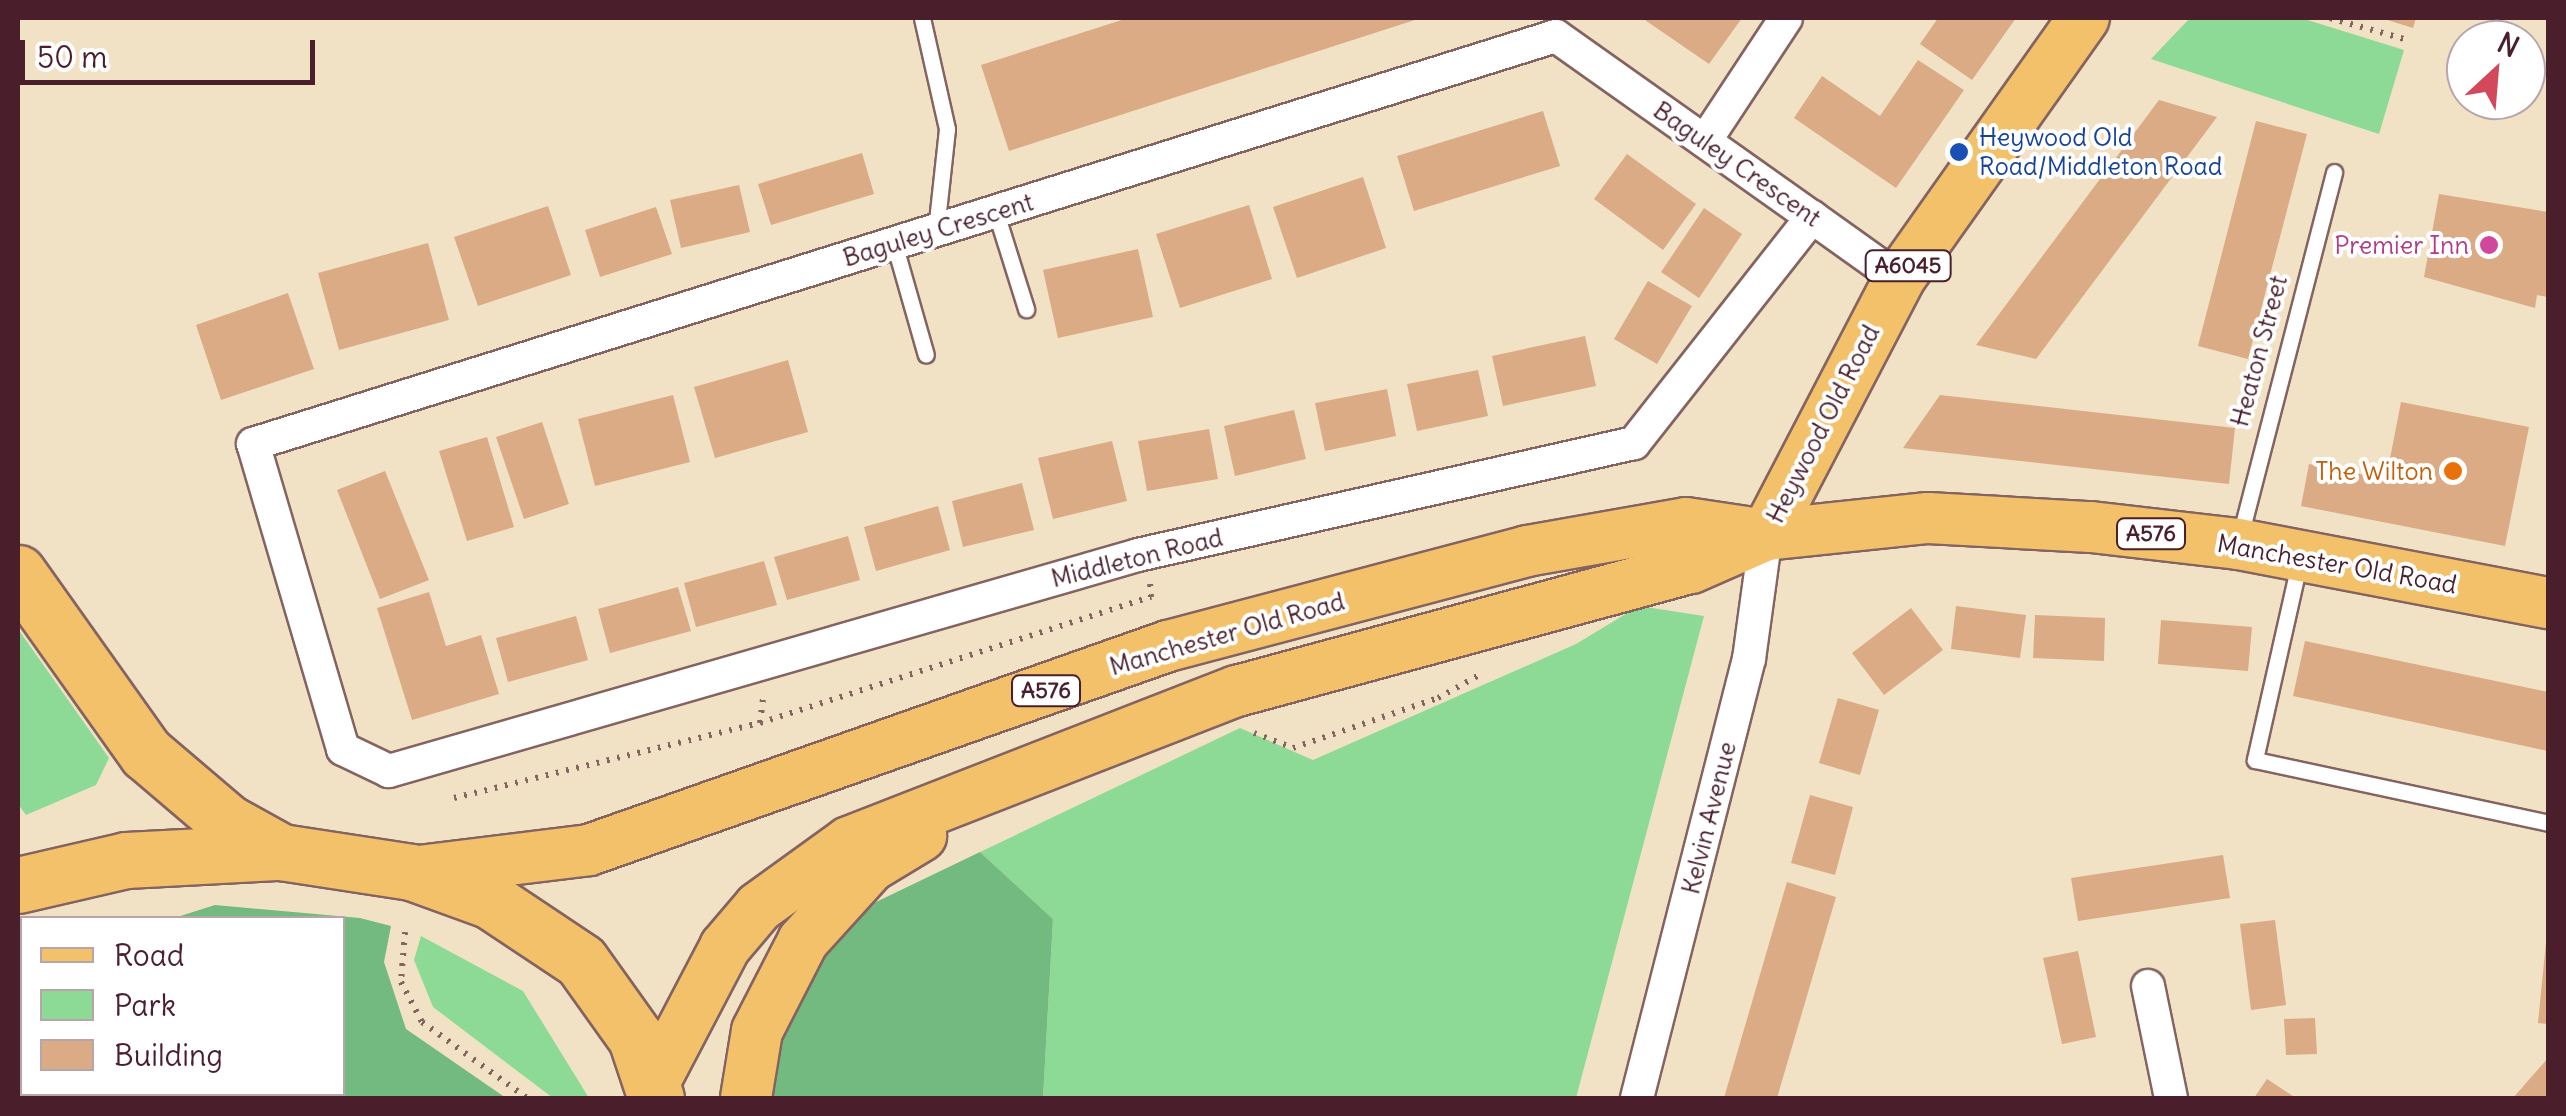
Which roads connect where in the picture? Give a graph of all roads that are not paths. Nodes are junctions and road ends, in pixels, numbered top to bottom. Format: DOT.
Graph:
graph roads {
  1 [pos="922,18"];
  2 [pos="1786,18"];
  3 [pos="2084,18"];
  4 [pos="1557,27"];
  5 [pos="1706,141"];
  6 [pos="2334,172"];
  7 [pos="996,213"];
  8 [pos="1812,217"];
  9 [pos="936,230"];
  10 [pos="894,243"];
  11 [pos="1899,279"];
  12 [pos="1026,309"];
  13 [pos="926,355"];
  14 [pos="1766,535"];
  15 [pos="2238,544"];
  16 [pos="2300,555"];
  17 [pos="28,588"];
  18 [pos="2548,603"];
  19 [pos="1042,764"];
  20 [pos="370,768"];
  21 [pos="2548,824"];
  22 [pos="282,852"];
  23 [pos="411,872"];
  24 [pos="18,888"];
  25 [pos="37,916"];
  26 [pos="2148,986"];
  27 [pos="654,1092"];
  28 [pos="746,1098"];
  29 [pos="1638,1098"];
  30 [pos="2171,1098"];
  1 -- 9 [label="lane"];
  2 -- 5 [label="street"];
  3 -- 11 [label="main road, Heywood Old Road / A6045"];
  4 -- 5 [label="street, Baguley Crescent"];
  4 -- 7 [label="street, Baguley Crescent"];
  5 -- 8 [label="street, Baguley Crescent"];
  6 -- 15 [label="lane, Heaton Street"];
  7 -- 9 [label="street, Baguley Crescent"];
  7 -- 12 [label="lane"];
  8 -- 11 [label="street, Baguley Crescent"];
  8 -- 20 [label="street, Middleton Road"];
  9 -- 10 [label="street, Baguley Crescent"];
  10 -- 13 [label="lane"];
  10 -- 20 [label="street, Baguley Crescent"];
  11 -- 14 [label="main road, Heywood Old Road / A6045"];
  14 -- 15 [label="main road, Manchester Old Road / A576"];
  14 -- 19 [label="main road, Manchester Old Road / A576"];
  14 -- 23 [label="main road, Manchester Old Road / A576"];
  14 -- 29 [label="street, Kelvin Avenue"];
  15 -- 16 [label="main road, Manchester Old Road / A576"];
  16 -- 18 [label="main road, Manchester Old Road / A576"];
  16 -- 21 [label="lane"];
  17 -- 22 [label="highway"];
  19 -- 27 [label="main road, Manchester Old Road / A576"];
  19 -- 28 [label="main road"];
  22 -- 23 [label="highway, A576"];
  22 -- 24 [label="highway, A576"];
  23 -- 27 [label="highway, A576"];
  24 -- 25 [label="highway"];
  26 -- 30 [label="street"];
}
